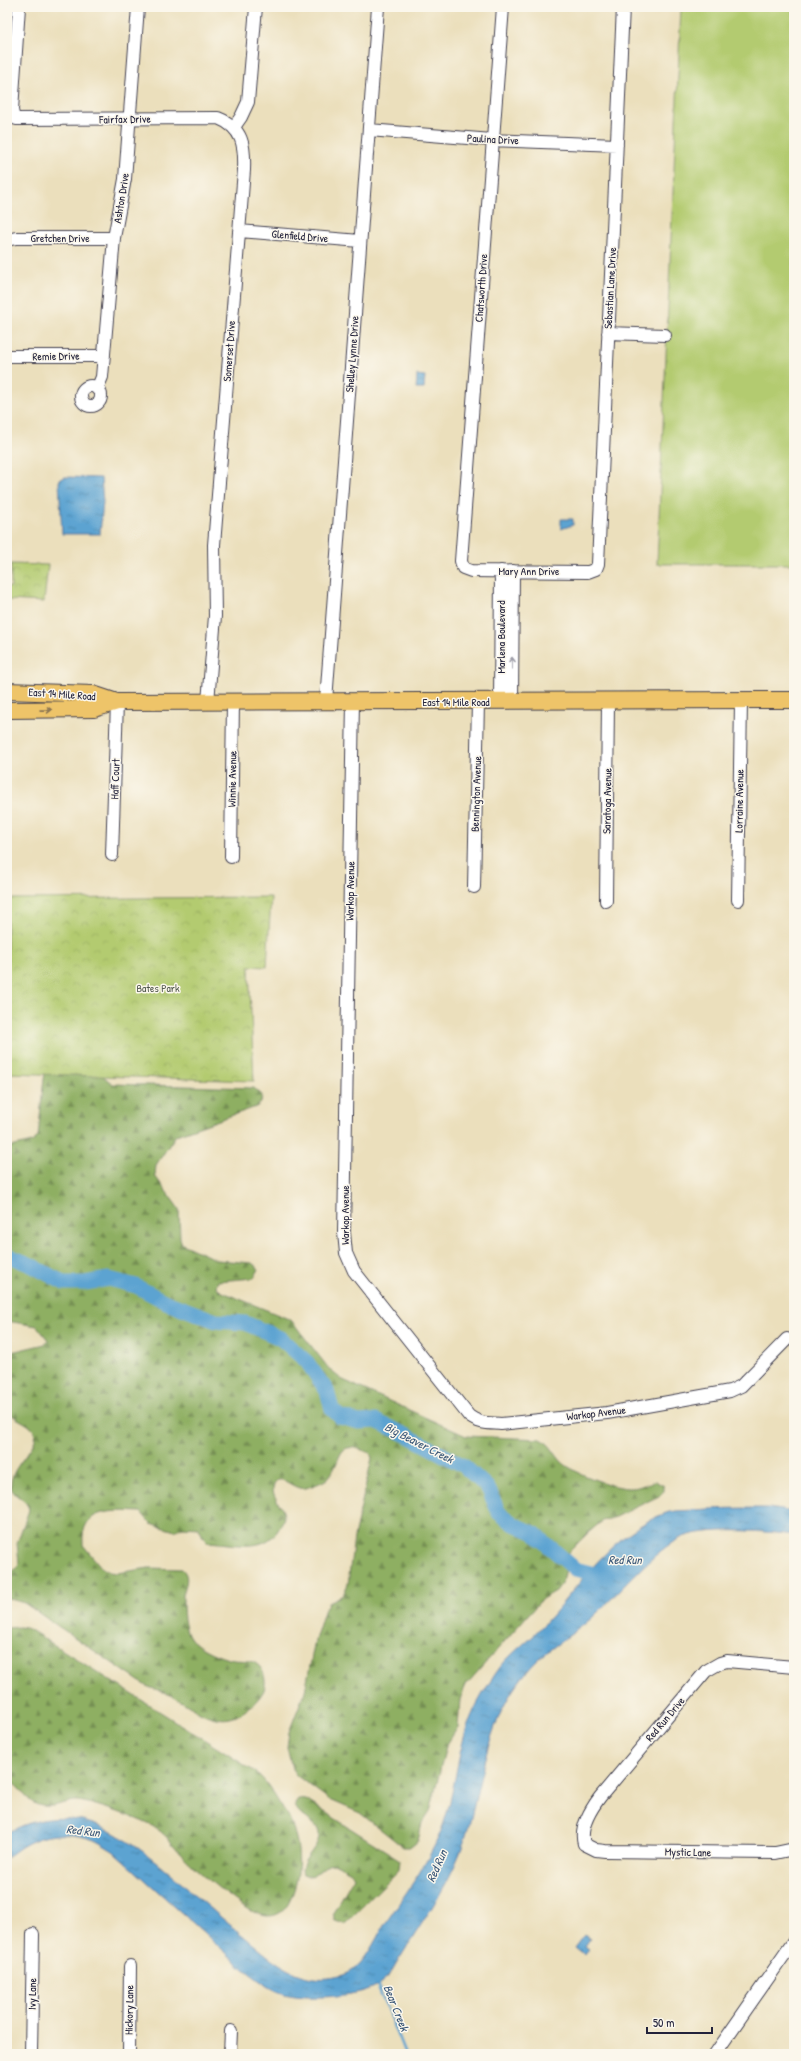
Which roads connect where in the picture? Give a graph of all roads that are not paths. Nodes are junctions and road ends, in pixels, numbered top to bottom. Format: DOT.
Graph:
graph roads {
  1 [pos="19,7"];
  2 [pos="138,7"];
  3 [pos="256,7"];
  4 [pos="378,7"];
  5 [pos="503,7"];
  6 [pos="623,7"];
  7 [pos="12,32"];
  8 [pos="129,119"];
  9 [pos="234,127"];
  10 [pos="369,130"];
  11 [pos="492,140"];
  12 [pos="617,145"];
  13 [pos="239,231"];
  14 [pos="114,238"];
  15 [pos="7,240"];
  16 [pos="360,241"];
  17 [pos="608,333"];
  18 [pos="664,335"];
  19 [pos="7,356"];
  20 [pos="104,356"];
  21 [pos="97,388"];
  22 [pos="462,568"];
  23 [pos="596,569"];
  24 [pos="507,571"];
  25 [pos="7,691"];
  26 [pos="794,700"];
  27 [pos="326,701"];
  28 [pos="353,701"];
  29 [pos="608,701"];
  30 [pos="741,701"];
  31 [pos="117,702"];
  32 [pos="208,702"];
  33 [pos="234,702"];
  34 [pos="478,702"];
  35 [pos="506,702"];
  36 [pos="7,710"];
  37 [pos="112,855"];
  38 [pos="231,857"];
  39 [pos="474,887"];
  40 [pos="738,900"];
  41 [pos="606,901"];
  42 [pos="787,1339"];
  43 [pos="794,1667"];
  44 [pos="584,1844"];
  45 [pos="794,1849"];
  46 [pos="32,1934"];
  47 [pos="794,1941"];
  48 [pos="130,1966"];
  49 [pos="231,2031"];
  50 [pos="30,2054"];
  51 [pos="129,2054"];
  52 [pos="230,2054"];
  53 [pos="715,2054"];
  1 -- 7 [label="street"];
  2 -- 8 [label="street, Ashton Drive"];
  3 -- 9 [label="street"];
  4 -- 10 [label="street, Shelley Lynne Drive"];
  5 -- 11 [label="street, Chatsworth Drive"];
  6 -- 12 [label="street, Sebastian Lane Drive"];
  7 -- 8 [label="street, Fairfax Drive"];
  8 -- 9 [label="street, Fairfax Drive"];
  8 -- 14 [label="street, Ashton Drive"];
  9 -- 13 [label="street, Somerset Drive"];
  10 -- 11 [label="street, Paulina Drive"];
  10 -- 16 [label="street, Shelley Lynne Drive"];
  11 -- 12 [label="street, Paulina Drive"];
  11 -- 22 [label="street, Chatsworth Drive"];
  12 -- 17 [label="street, Sebastian Lane Drive"];
  13 -- 16 [label="street, Glenfield Drive"];
  13 -- 32 [label="street, Somerset Drive"];
  14 -- 15 [label="street, Gretchen Drive"];
  14 -- 20 [label="street, Ashton Drive"];
  16 -- 27 [label="street, Shelley Lynne Drive"];
  17 -- 18 [label="street"];
  17 -- 23 [label="street, Sebastian Lane Drive"];
  19 -- 20 [label="street, Remie Drive"];
  20 -- 21 [label="street, Ashton Drive"];
  22 -- 24 [label="street, Mary Ann Drive"];
  23 -- 24 [label="street, Mary Ann Drive"];
  24 -- 35 [label="street, Marlena Boulevard"];
  25 -- 31 [label="main road, East 14 Mile Road"];
  26 -- 30 [label="main road, East 14 Mile Road"];
  27 -- 28 [label="main road, East 14 Mile Road"];
  27 -- 33 [label="main road, East 14 Mile Road"];
  28 -- 34 [label="main road, East 14 Mile Road"];
  28 -- 42 [label="street, Warkop Avenue"];
  29 -- 30 [label="main road, East 14 Mile Road"];
  29 -- 35 [label="main road, East 14 Mile Road"];
  29 -- 41 [label="street, Saratoga Avenue"];
  30 -- 40 [label="street, Lorraine Avenue"];
  31 -- 32 [label="main road, East 14 Mile Road"];
  36 -- 31 [label="main road, East 14 Mile Road, one-way"];
  31 -- 37 [label="street, Haff Court"];
  32 -- 33 [label="main road, East 14 Mile Road"];
  33 -- 38 [label="street, Winnie Avenue"];
  34 -- 35 [label="main road, East 14 Mile Road"];
  34 -- 39 [label="street, Bennington Avenue"];
  43 -- 44 [label="street, Red Run Drive"];
  44 -- 45 [label="street, Mystic Lane"];
  46 -- 50 [label="street, Ivy Lane"];
  47 -- 53 [label="street"];
  48 -- 51 [label="street, Hickory Lane"];
  49 -- 52 [label="street"];
}
